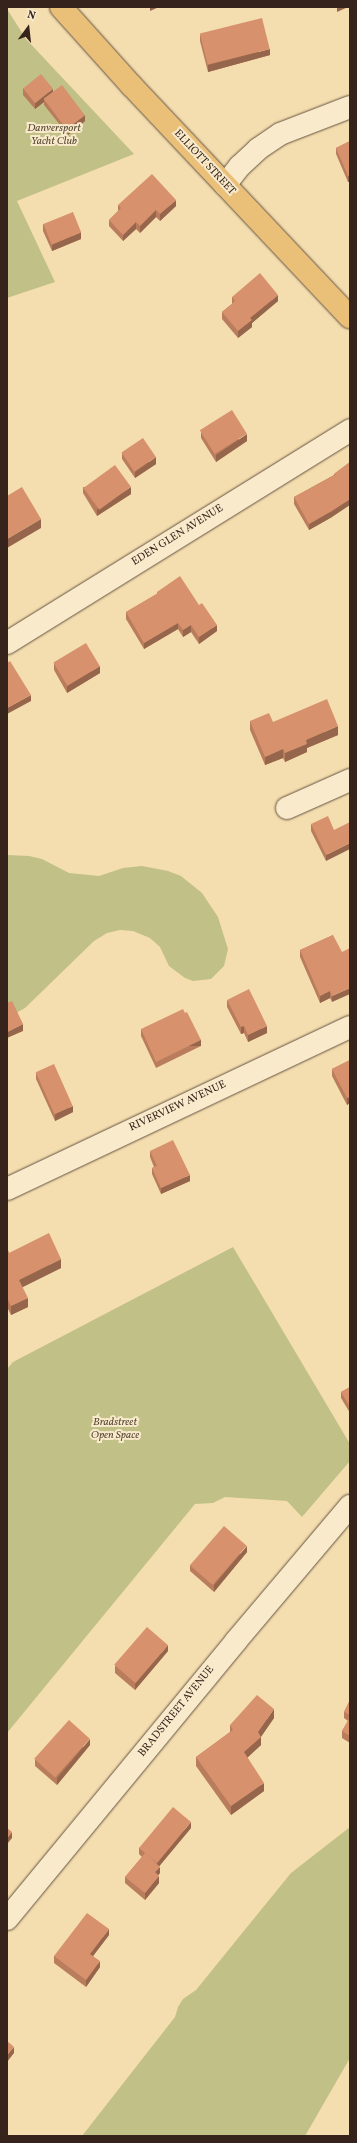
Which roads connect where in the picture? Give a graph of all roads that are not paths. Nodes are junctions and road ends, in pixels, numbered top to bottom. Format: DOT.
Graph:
graph roads {
  1 [pos="61,7"];
  2 [pos="350,106"];
  3 [pos="226,185"];
  4 [pos="350,317"];
  5 [pos="350,430"];
  6 [pos="7,643"];
  7 [pos="350,780"];
  8 [pos="287,808"];
  9 [pos="350,1027"];
  10 [pos="7,1189"];
  11 [pos="350,1506"];
  12 [pos="7,1919"];
  1 -- 3 [label="main road, ELLIOTT STREET"];
  2 -- 3 [label="street"];
  3 -- 4 [label="main road, ELLIOTT STREET"];
  5 -- 6 [label="street, EDEN GLEN AVENUE"];
  7 -- 8 [label="street"];
  9 -- 10 [label="street, RIVERVIEW AVENUE"];
  11 -- 12 [label="street, BRADSTREET AVENUE"];
}
